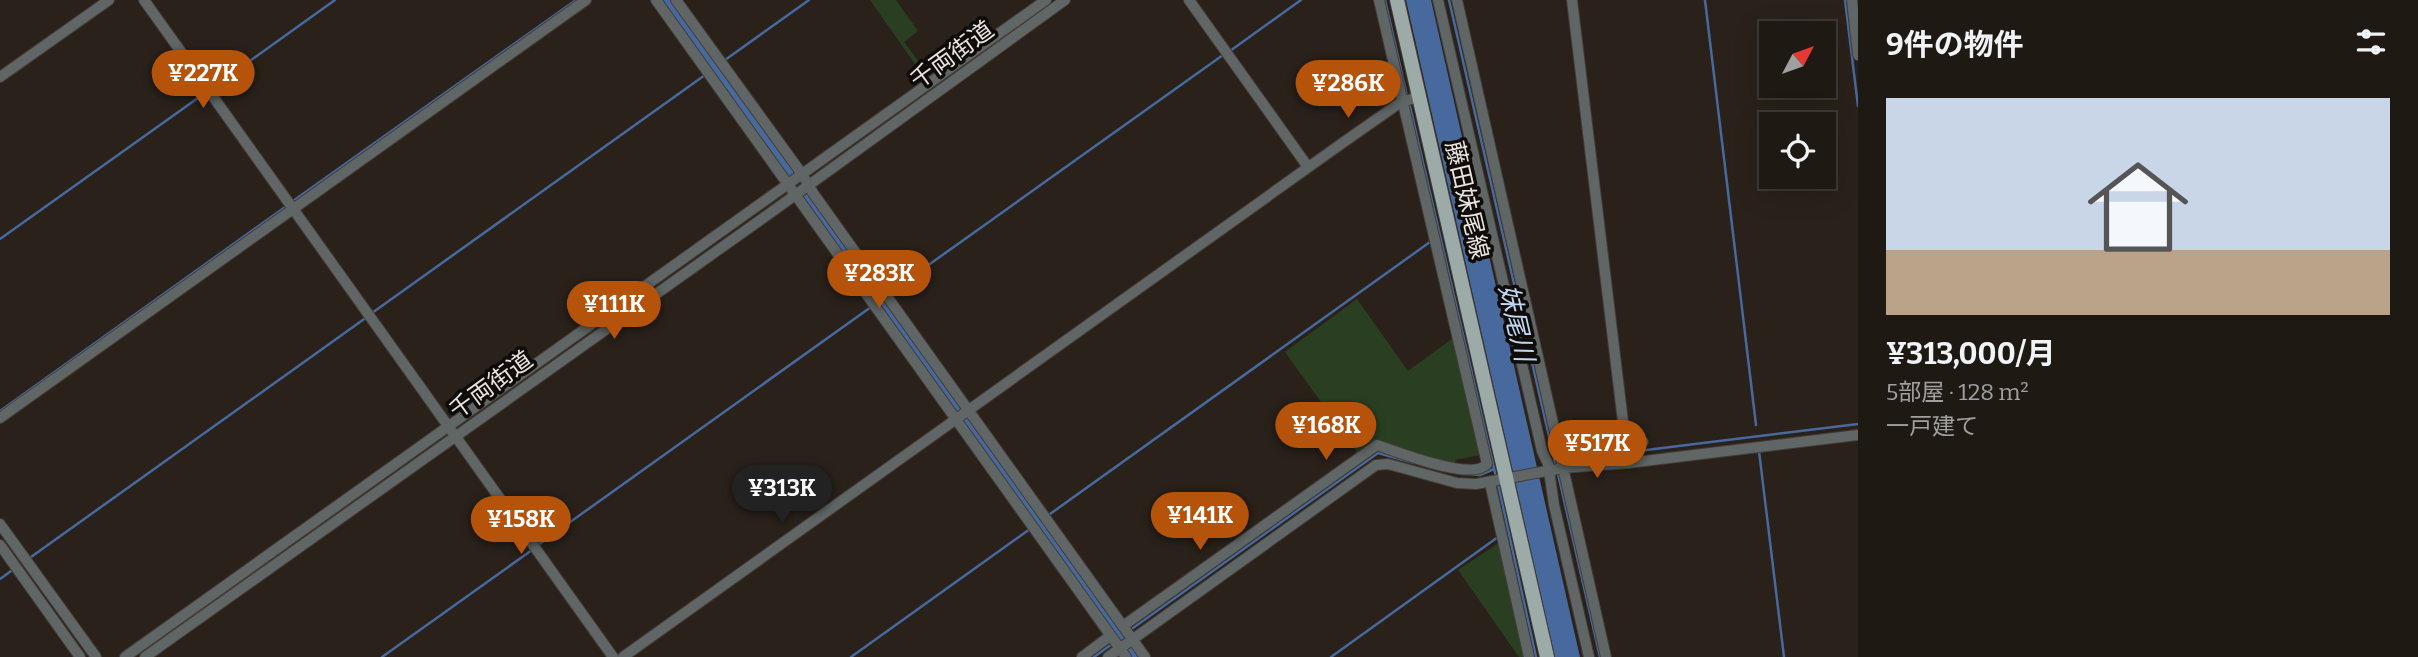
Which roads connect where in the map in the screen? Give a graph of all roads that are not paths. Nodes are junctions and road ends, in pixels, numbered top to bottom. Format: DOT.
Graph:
graph roads {
  1 [pos="109,0"];
  2 [pos="144,0"];
  3 [pos="586,0"];
  4 [pos="656,0"];
  5 [pos="676,0"];
  6 [pos="1046,0"];
  7 [pos="1065,0"];
  8 [pos="1189,0"];
  9 [pos="1379,0"];
  10 [pos="1397,0"];
  11 [pos="1572,0"];
  12 [pos="1852,0"];
  13 [pos="1449,4"];
  14 [pos="1858,55"];
  15 [pos="712,66"];
  16 [pos="0,77"];
  17 [pos="1410,99"];
  18 [pos="1308,167"];
  19 [pos="802,174"];
  20 [pos="788,184"];
  21 [pos="809,185"];
  22 [pos="796,194"];
  23 [pos="290,206"];
  24 [pos="883,302"];
  25 [pos="963,415"];
  26 [pos="0,418"];
  27 [pos="451,431"];
  28 [pos="1858,435"];
  29 [pos="1643,442"];
  30 [pos="1625,450"];
  31 [pos="1559,452"];
  32 [pos="1554,470"];
  33 [pos="1445,472"];
  34 [pos="1500,481"];
  35 [pos="1299,510"];
  36 [pos="0,524"];
  37 [pos="1040,528"];
  38 [pos="0,545"];
  39 [pos="23,568"];
  40 [pos="1123,626"];
  41 [pos="1121,644"];
  42 [pos="79,657"];
  43 [pos="96,657"];
  44 [pos="125,657"];
  45 [pos="145,657"];
  46 [pos="612,657"];
  47 [pos="623,657"];
  48 [pos="1082,657"];
  49 [pos="1108,657"];
  50 [pos="1145,657"];
  51 [pos="1529,657"];
  52 [pos="1547,657"];
  53 [pos="1589,657"];
  54 [pos="1606,657"];
  1 -- 16 [label="street"];
  2 -- 23 [label="street"];
  3 -- 23 [label="street"];
  4 -- 15 [label="street"];
  5 -- 15 [label="street"];
  6 -- 19 [label="street"];
  7 -- 21 [label="street, 千両街道"];
  8 -- 18 [label="street"];
  9 -- 17 [label="street"];
  10 -- 17 [label="main road, 藤田妹尾線"];
  11 -- 30 [label="street"];
  12 -- 14 [label="street"];
  13 -- 31 [label="street"];
  13 -- 32 [label="street"];
  15 -- 19 [label="street"];
  15 -- 20 [label="street"];
  17 -- 18 [label="street"];
  17 -- 33 [label="street"];
  17 -- 34 [label="main road, 藤田妹尾線"];
  18 -- 25 [label="street"];
  19 -- 20 [label="street"];
  19 -- 21 [label="street"];
  20 -- 22 [label="street"];
  20 -- 27 [label="street"];
  21 -- 22 [label="street, 千両街道"];
  21 -- 24 [label="street"];
  22 -- 24 [label="street"];
  22 -- 27 [label="street, 千両街道"];
  23 -- 26 [label="street"];
  23 -- 27 [label="street"];
  24 -- 25 [label="street"];
  24 -- 25 [label="street"];
  25 -- 37 [label="street"];
  25 -- 37 [label="street"];
  25 -- 47 [label="street"];
  27 -- 44 [label="street"];
  27 -- 45 [label="street, 千両街道"];
  27 -- 46 [label="street"];
  28 -- 30 [label="street"];
  29 -- 30 [label="street"];
  30 -- 31 [label="street"];
  30 -- 32 [label="street"];
  31 -- 32 [label="street"];
  32 -- 34 [label="street"];
  32 -- 53 [label="street"];
  32 -- 54 [label="street"];
  33 -- 34 [label="street"];
  33 -- 35 [label="street"];
  33 -- 35 [label="street"];
  34 -- 51 [label="street"];
  34 -- 52 [label="main road, 藤田妹尾線"];
  35 -- 40 [label="street"];
  35 -- 41 [label="street"];
  36 -- 39 [label="street"];
  37 -- 40 [label="street"];
  37 -- 41 [label="street"];
  38 -- 39 [label="street"];
  39 -- 42 [label="street"];
  39 -- 43 [label="street"];
  40 -- 41 [label="street"];
  41 -- 48 [label="street"];
  41 -- 49 [label="street"];
  41 -- 50 [label="street"];
}
